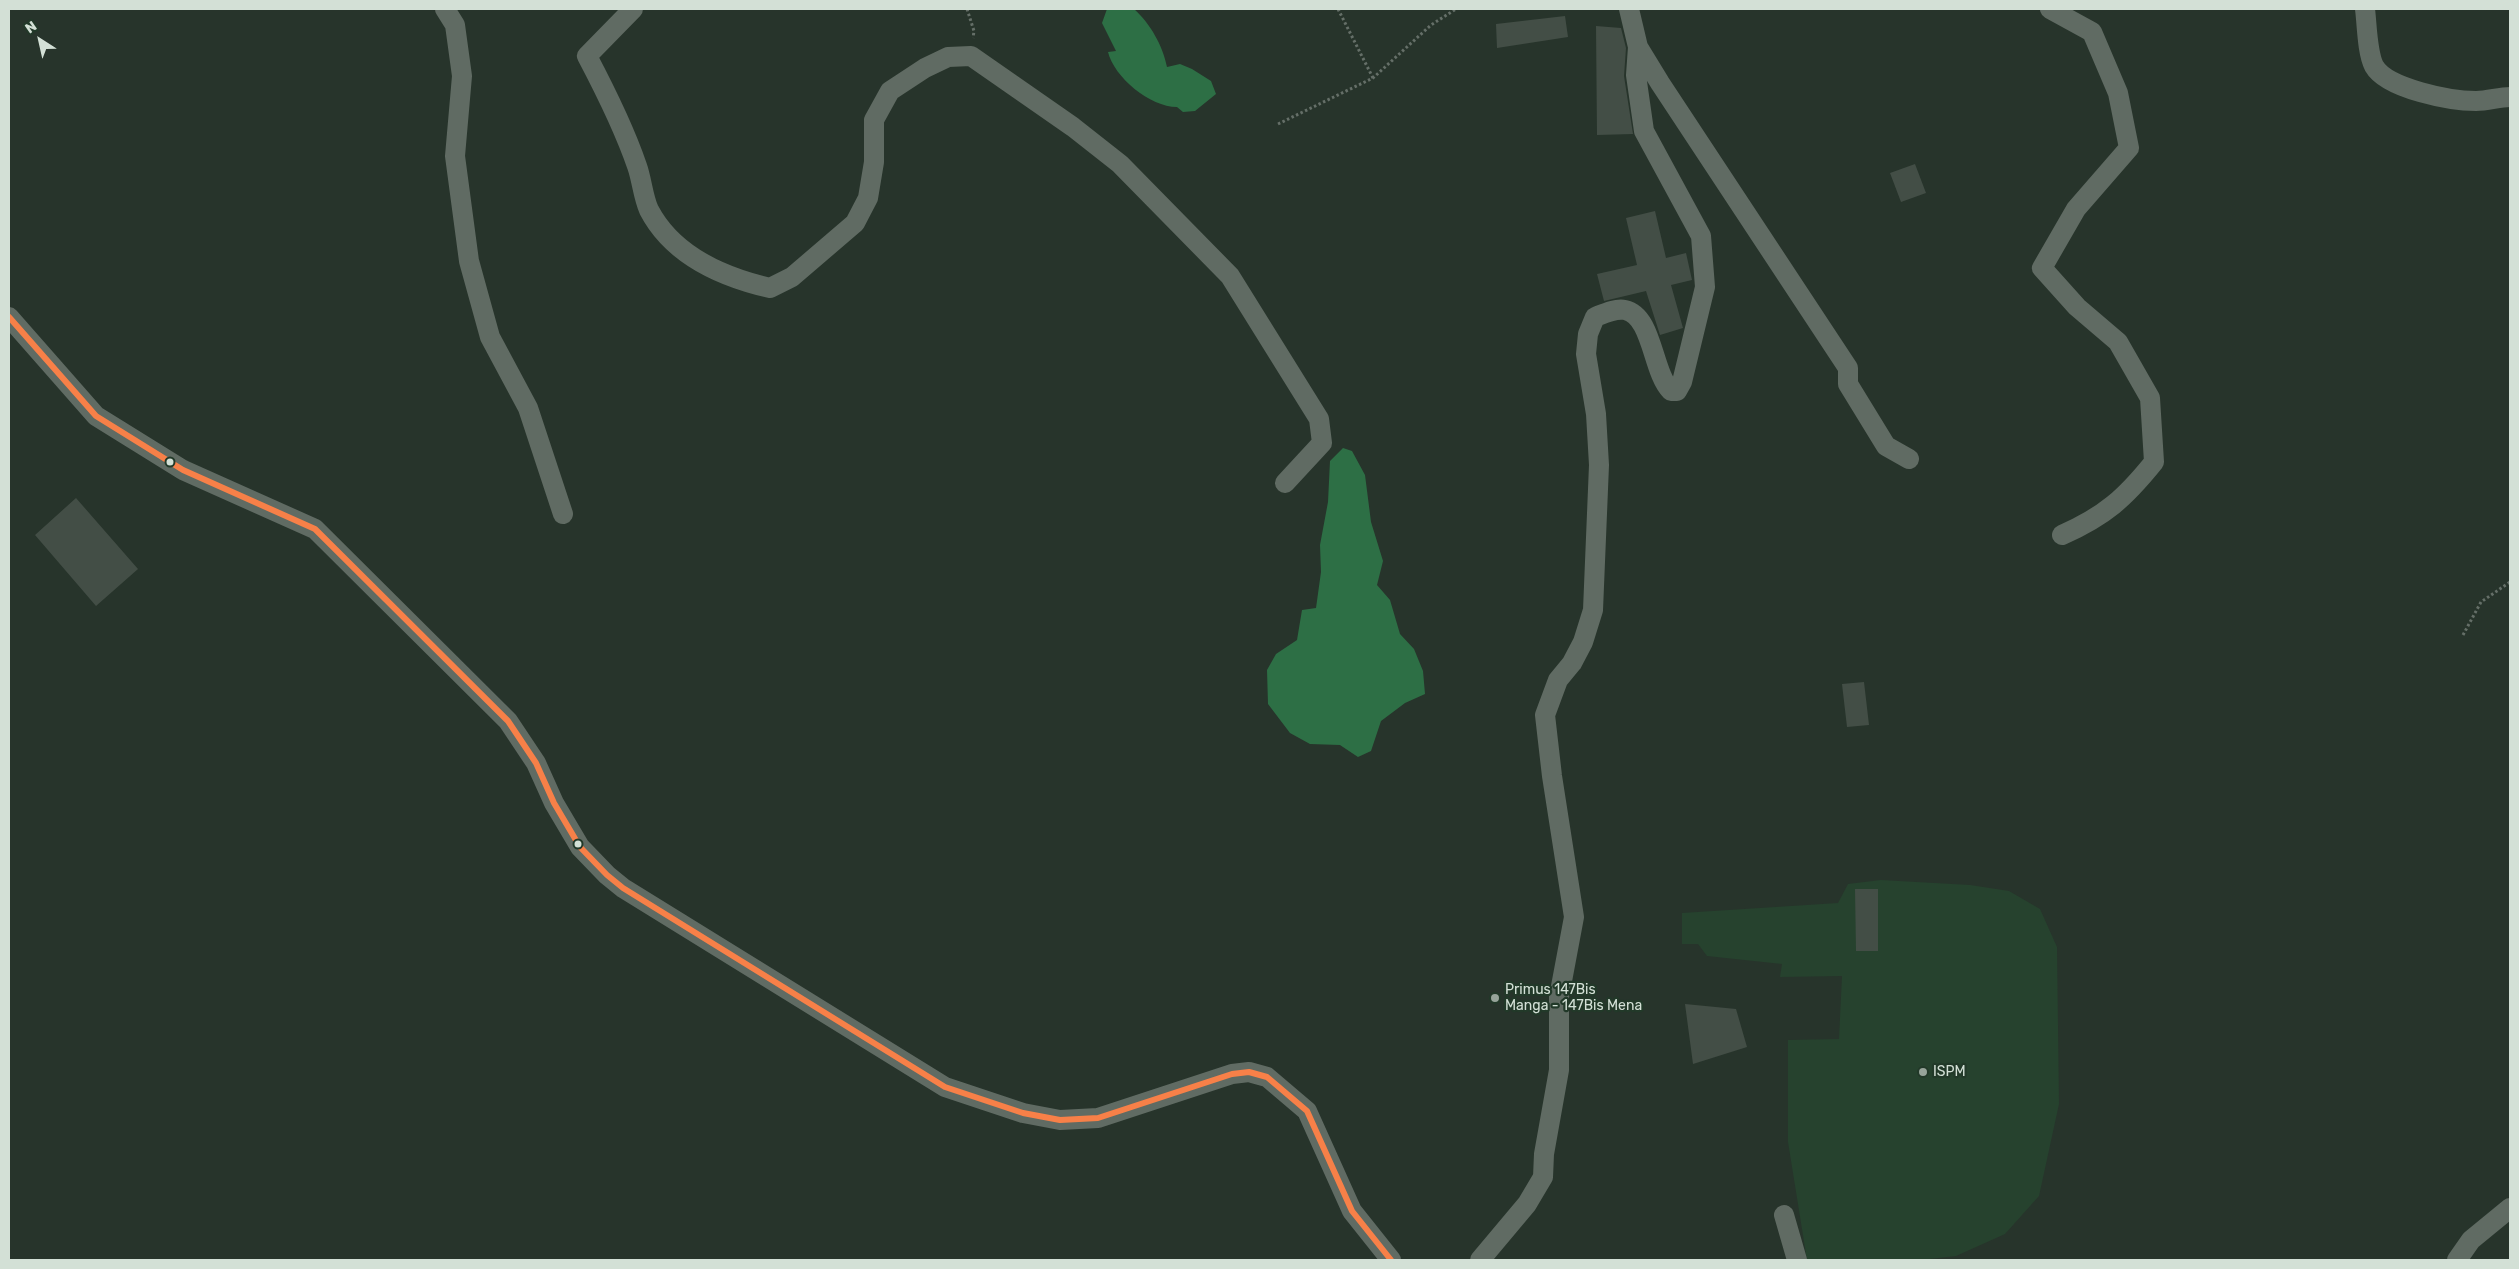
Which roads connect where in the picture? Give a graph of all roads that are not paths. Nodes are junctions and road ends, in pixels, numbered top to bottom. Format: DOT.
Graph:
graph roads {
  1 [pos="445,9"];
  2 [pos="634,9"];
  3 [pos="1629,9"];
  4 [pos="2050,9"];
  5 [pos="2366,9"];
  6 [pos="1638,48"];
  7 [pos="2510,97"];
  8 [pos="9,318"];
  9 [pos="1909,459"];
  10 [pos="1285,483"];
  11 [pos="563,514"];
  12 [pos="2062,535"];
  13 [pos="2510,1208"];
  14 [pos="1784,1215"];
  15 [pos="1392,1260"];
  16 [pos="1480,1260"];
  17 [pos="1797,1260"];
  18 [pos="2457,1260"];
  1 -- 11 [label="street"];
  2 -- 10 [label="street"];
  3 -- 6 [label="street"];
  4 -- 12 [label="street"];
  5 -- 7 [label="street"];
  6 -- 9 [label="street"];
  6 -- 16 [label="street"];
  8 -- 15 [label="street"];
  13 -- 18 [label="street"];
  14 -- 17 [label="street"];
}
